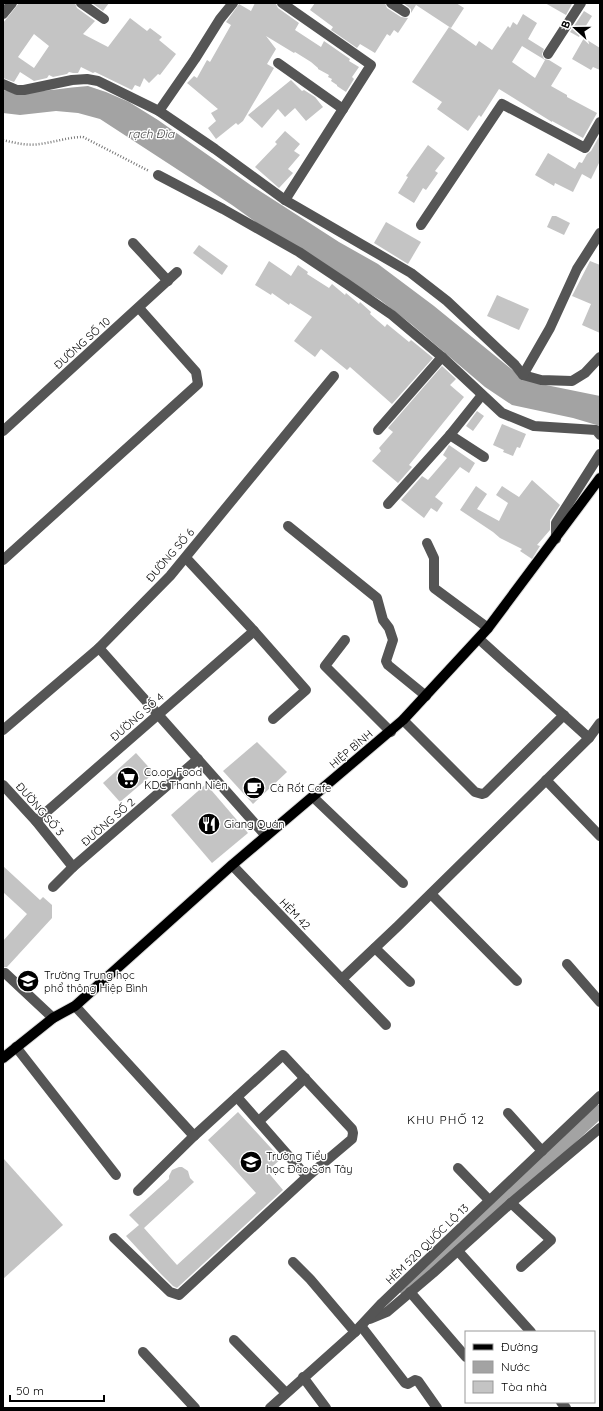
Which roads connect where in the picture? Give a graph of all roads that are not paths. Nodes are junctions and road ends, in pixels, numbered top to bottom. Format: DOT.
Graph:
graph roads {
  1 [pos="12,3"];
  2 [pos="81,3"];
  3 [pos="233,3"];
  4 [pos="282,3"];
  5 [pos="391,3"];
  6 [pos="581,3"];
  7 [pos="405,12"];
  8 [pos="3,14"];
  9 [pos="104,19"];
  10 [pos="548,54"];
  11 [pos="278,63"];
  12 [pos="3,84"];
  13 [pos="343,109"];
  14 [pos="159,111"];
  15 [pos="600,122"];
  16 [pos="158,175"];
  17 [pos="284,200"];
  18 [pos="421,225"];
  19 [pos="600,233"];
  20 [pos="133,243"];
  21 [pos="177,272"];
  22 [pos="168,281"];
  23 [pos="139,308"];
  24 [pos="442,357"];
  25 [pos="600,357"];
  26 [pos="524,375"];
  27 [pos="334,376"];
  28 [pos="482,395"];
  29 [pos="378,430"];
  30 [pos="3,432"];
  31 [pos="600,434"];
  32 [pos="450,435"];
  33 [pos="600,454"];
  34 [pos="484,457"];
  35 [pos="600,478"];
  36 [pos="388,504"];
  37 [pos="288,526"];
  38 [pos="556,539"];
  39 [pos="427,543"];
  40 [pos="186,558"];
  41 [pos="3,560"];
  42 [pos="488,628"];
  43 [pos="254,631"];
  44 [pos="479,639"];
  45 [pos="345,640"];
  46 [pos="99,648"];
  47 [pos="426,696"];
  48 [pos="158,715"];
  49 [pos="564,715"];
  50 [pos="274,719"];
  51 [pos="403,720"];
  52 [pos="600,723"];
  53 [pos="3,730"];
  54 [pos="391,732"];
  55 [pos="589,738"];
  56 [pos="198,759"];
  57 [pos="546,780"];
  58 [pos="3,785"];
  59 [pos="313,797"];
  60 [pos="36,821"];
  61 [pos="266,836"];
  62 [pos="600,836"];
  63 [pos="232,865"];
  64 [pos="74,868"];
  65 [pos="403,883"];
  66 [pos="53,887"];
  67 [pos="431,894"];
  68 [pos="375,948"];
  69 [pos="567,964"];
  70 [pos="5,973"];
  71 [pos="342,979"];
  72 [pos="517,981"];
  73 [pos="410,982"];
  74 [pos="600,1002"];
  75 [pos="75,1006"];
  76 [pos="53,1018"];
  77 [pos="386,1025"];
  78 [pos="16,1047"];
  79 [pos="3,1058"];
  80 [pos="305,1078"];
  81 [pos="600,1096"];
  82 [pos="237,1097"];
  83 [pos="508,1114"];
  84 [pos="259,1121"];
  85 [pos="600,1128"];
  86 [pos="194,1136"];
  87 [pos="542,1151"];
  88 [pos="458,1168"];
  89 [pos="116,1175"];
  90 [pos="307,1177"];
  91 [pos="138,1191"];
  92 [pos="489,1200"];
  93 [pos="511,1203"];
  94 [pos="114,1238"];
  95 [pos="458,1251"];
  96 [pos="293,1262"];
  97 [pos="521,1267"];
  98 [pos="410,1292"];
  99 [pos="361,1326"];
  100 [pos="530,1331"];
  101 [pos="234,1340"];
  102 [pos="142,1352"];
  103 [pos="465,1356"];
  104 [pos="303,1377"];
  105 [pos="286,1393"];
  106 [pos="195,1408"];
  107 [pos="270,1408"];
  108 [pos="326,1408"];
  109 [pos="437,1408"];
  1 -- 8 [label="street"];
  2 -- 9 [label="street"];
  3 -- 14 [label="street"];
  4 -- 13 [label="street"];
  5 -- 7 [label="street"];
  6 -- 10 [label="street"];
  11 -- 13 [label="street"];
  12 -- 14 [label="street"];
  13 -- 17 [label="street"];
  14 -- 17 [label="street"];
  15 -- 18 [label="street"];
  16 -- 24 [label="street"];
  17 -- 26 [label="street"];
  19 -- 26 [label="street"];
  20 -- 22 [label="street"];
  21 -- 22 [label="street, ĐƯỜNG SỐ 10"];
  22 -- 23 [label="street, ĐƯỜNG SỐ 10"];
  23 -- 30 [label="street, ĐƯỜNG SỐ 10"];
  23 -- 41 [label="street"];
  24 -- 28 [label="street"];
  24 -- 29 [label="street"];
  25 -- 26 [label="street"];
  27 -- 40 [label="street, ĐƯỜNG SỐ 6"];
  28 -- 31 [label="street"];
  28 -- 32 [label="street"];
  32 -- 34 [label="street"];
  32 -- 36 [label="street"];
  33 -- 38 [label="street"];
  35 -- 38 [label="main road, HIỆP BÌNH"];
  37 -- 47 [label="street"];
  38 -- 42 [label="main road, HIỆP BÌNH"];
  39 -- 42 [label="street"];
  40 -- 43 [label="street"];
  40 -- 46 [label="street, ĐƯỜNG SỐ 6"];
  42 -- 44 [label="main road, HIỆP BÌNH"];
  43 -- 48 [label="street, ĐƯỜNG SỐ 4"];
  43 -- 50 [label="street"];
  44 -- 47 [label="main road, HIỆP BÌNH"];
  44 -- 49 [label="street"];
  45 -- 54 [label="street"];
  46 -- 48 [label="street"];
  46 -- 53 [label="street, ĐƯỜNG SỐ 6"];
  47 -- 51 [label="main road, HIỆP BÌNH"];
  48 -- 56 [label="street"];
  48 -- 60 [label="street, ĐƯỜNG SỐ 4"];
  49 -- 51 [label="street"];
  49 -- 55 [label="street"];
  51 -- 54 [label="main road, HIỆP BÌNH"];
  52 -- 55 [label="street"];
  54 -- 59 [label="main road, HIỆP BÌNH"];
  55 -- 57 [label="street"];
  56 -- 61 [label="street"];
  56 -- 64 [label="street, ĐƯỜNG SỐ 2"];
  57 -- 62 [label="street"];
  57 -- 67 [label="street"];
  58 -- 60 [label="street, ĐƯỜNG SỐ 3"];
  59 -- 61 [label="main road, HIỆP BÌNH"];
  59 -- 65 [label="street"];
  60 -- 64 [label="street, ĐƯỜNG SỐ 3"];
  61 -- 63 [label="main road, HIỆP BÌNH"];
  63 -- 71 [label="street, HẺM 42"];
  63 -- 75 [label="main road, HIỆP BÌNH"];
  64 -- 66 [label="street, ĐƯỜNG SỐ 2"];
  67 -- 68 [label="street"];
  67 -- 72 [label="street"];
  68 -- 71 [label="street"];
  68 -- 73 [label="street"];
  69 -- 74 [label="street"];
  70 -- 76 [label="street"];
  71 -- 77 [label="street, HẺM 42"];
  75 -- 76 [label="main road, HIỆP BÌNH"];
  75 -- 86 [label="street"];
  76 -- 78 [label="main road, HIỆP BÌNH"];
  78 -- 79 [label="main road, HIỆP BÌNH"];
  78 -- 89 [label="street"];
  80 -- 82 [label="street"];
  80 -- 84 [label="street"];
  80 -- 90 [label="street"];
  81 -- 87 [label="street, HẺM 520 QUỐC LỘ 13"];
  82 -- 84 [label="street"];
  82 -- 86 [label="street"];
  83 -- 87 [label="street"];
  84 -- 90 [label="street"];
  85 -- 93 [label="street"];
  86 -- 91 [label="street"];
  87 -- 92 [label="street, HẺM 520 QUỐC LỘ 13"];
  88 -- 92 [label="street"];
  90 -- 94 [label="street"];
  92 -- 99 [label="street, HẺM 520 QUỐC LỘ 13"];
  93 -- 95 [label="street"];
  93 -- 97 [label="street"];
  95 -- 98 [label="street"];
  95 -- 100 [label="street"];
  96 -- 99 [label="street"];
  98 -- 99 [label="street"];
  98 -- 103 [label="street"];
  99 -- 104 [label="street, HẺM 520 QUỐC LỘ 13"];
  99 -- 109 [label="street"];
  101 -- 105 [label="street"];
  102 -- 106 [label="street"];
  104 -- 105 [label="street, HẺM 520 QUỐC LỘ 13"];
  104 -- 108 [label="street"];
  105 -- 107 [label="street, HẺM 520 QUỐC LỘ 13"];
}
